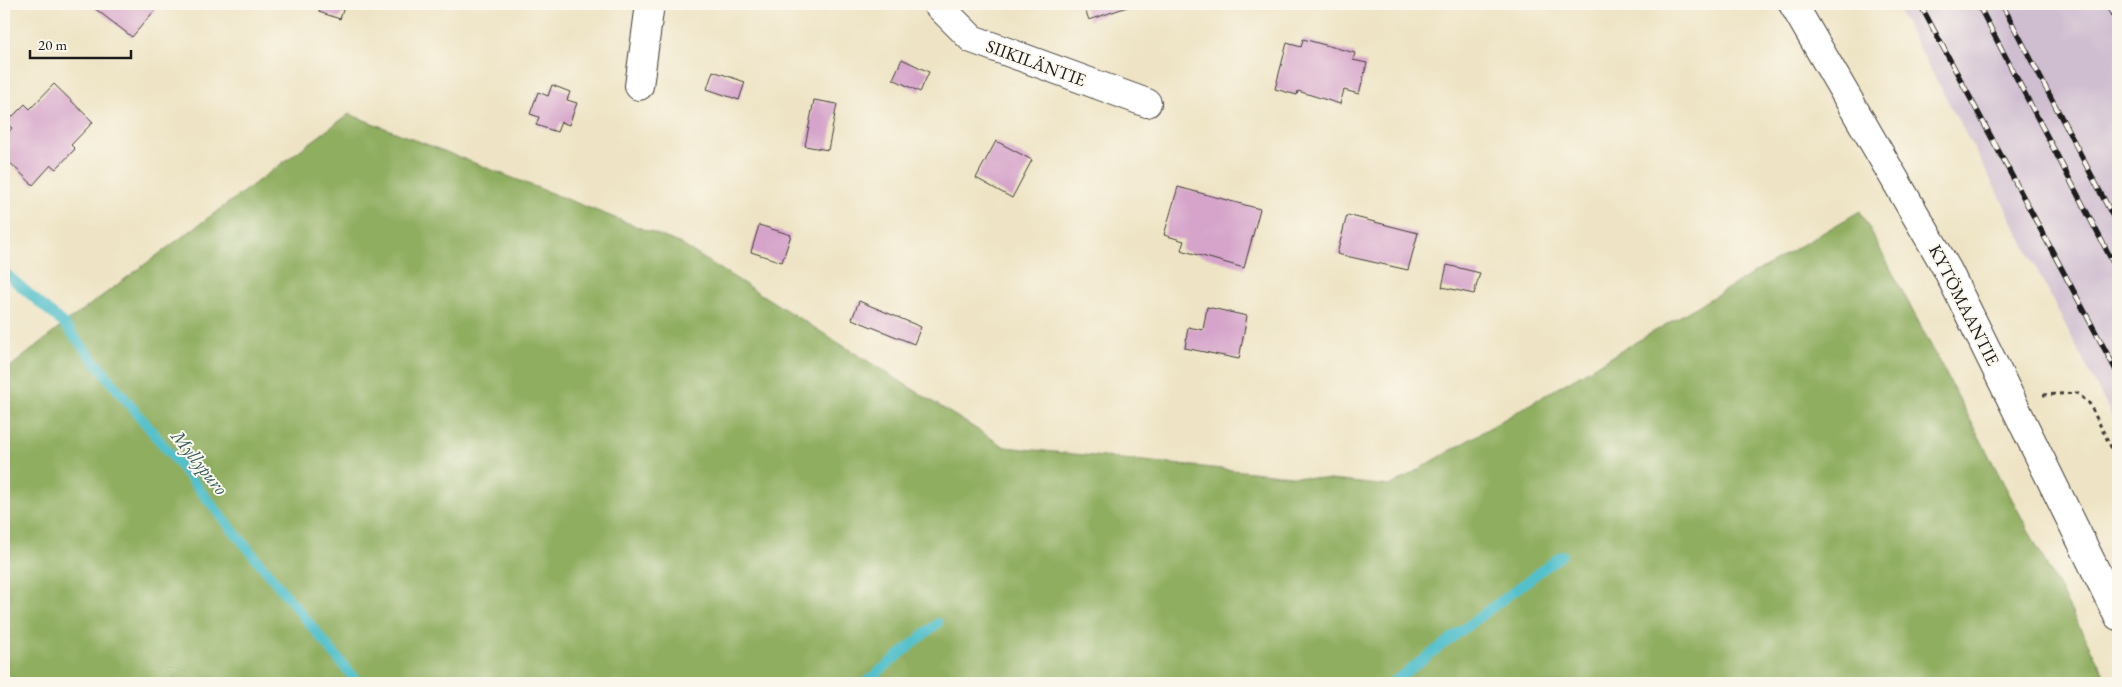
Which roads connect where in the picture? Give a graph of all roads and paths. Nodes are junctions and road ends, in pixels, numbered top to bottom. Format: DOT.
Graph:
graph roads {
  1 [pos="650,4"];
  2 [pos="937,4"];
  3 [pos="1793,4"];
  4 [pos="639,86"];
  5 [pos="1147,103"];
  6 [pos="2010,396"];
  7 [pos="2118,461"];
  8 [pos="2118,616"];
  1 -- 4 [label="street"];
  2 -- 5 [label="street, SIIKILÄNTIE"];
  3 -- 6 [label="street, KYTÖMAANTIE"];
  6 -- 7 [label="path"];
  6 -- 8 [label="street, KYTÖMAANTIE"];
}
